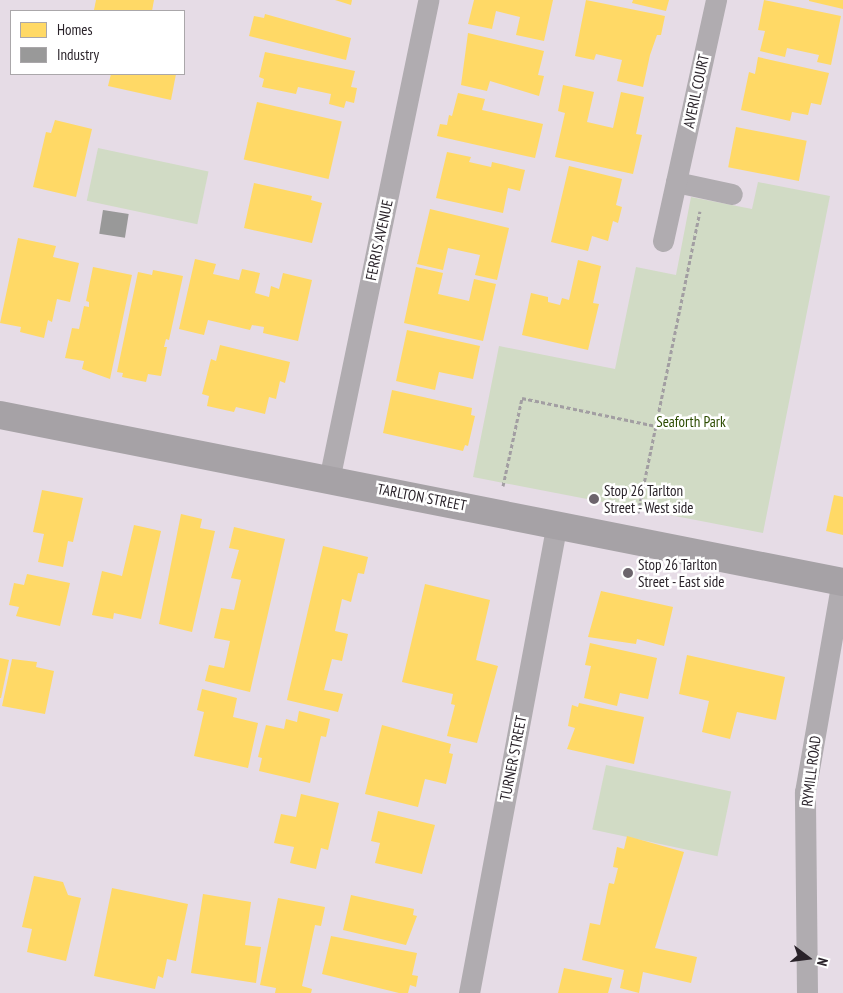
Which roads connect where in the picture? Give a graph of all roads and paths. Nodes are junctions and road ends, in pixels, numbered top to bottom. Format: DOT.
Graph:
graph roads {
  1 [pos="428,0"];
  2 [pos="716,0"];
  3 [pos="676,182"];
  4 [pos="705,188"];
  5 [pos="732,194"];
  6 [pos="663,240"];
  7 [pos="0,415"];
  8 [pos="656,426"];
  9 [pos="329,480"];
  10 [pos="497,512"];
  11 [pos="558,524"];
  12 [pos="632,539"];
  13 [pos="843,582"];
  14 [pos="469,993"];
  15 [pos="807,993"];
  1 -- 9 [label="street, FERRIS AVENUE"];
  2 -- 3 [label="street, AVERIL COURT"];
  3 -- 4 [label="street"];
  3 -- 6 [label="street, AVERIL COURT"];
  4 -- 5 [label="street"];
  4 -- 8 [label="path"];
  7 -- 9 [label="street, TARLTON STREET"];
  8 -- 10 [label="path"];
  8 -- 12 [label="path"];
  9 -- 10 [label="street, TARLTON STREET"];
  10 -- 11 [label="street, TARLTON STREET"];
  11 -- 12 [label="street, TARLTON STREET"];
  11 -- 14 [label="street, TURNER STREET"];
  12 -- 13 [label="street, TARLTON STREET"];
  13 -- 15 [label="street, RYMILL ROAD"];
}
